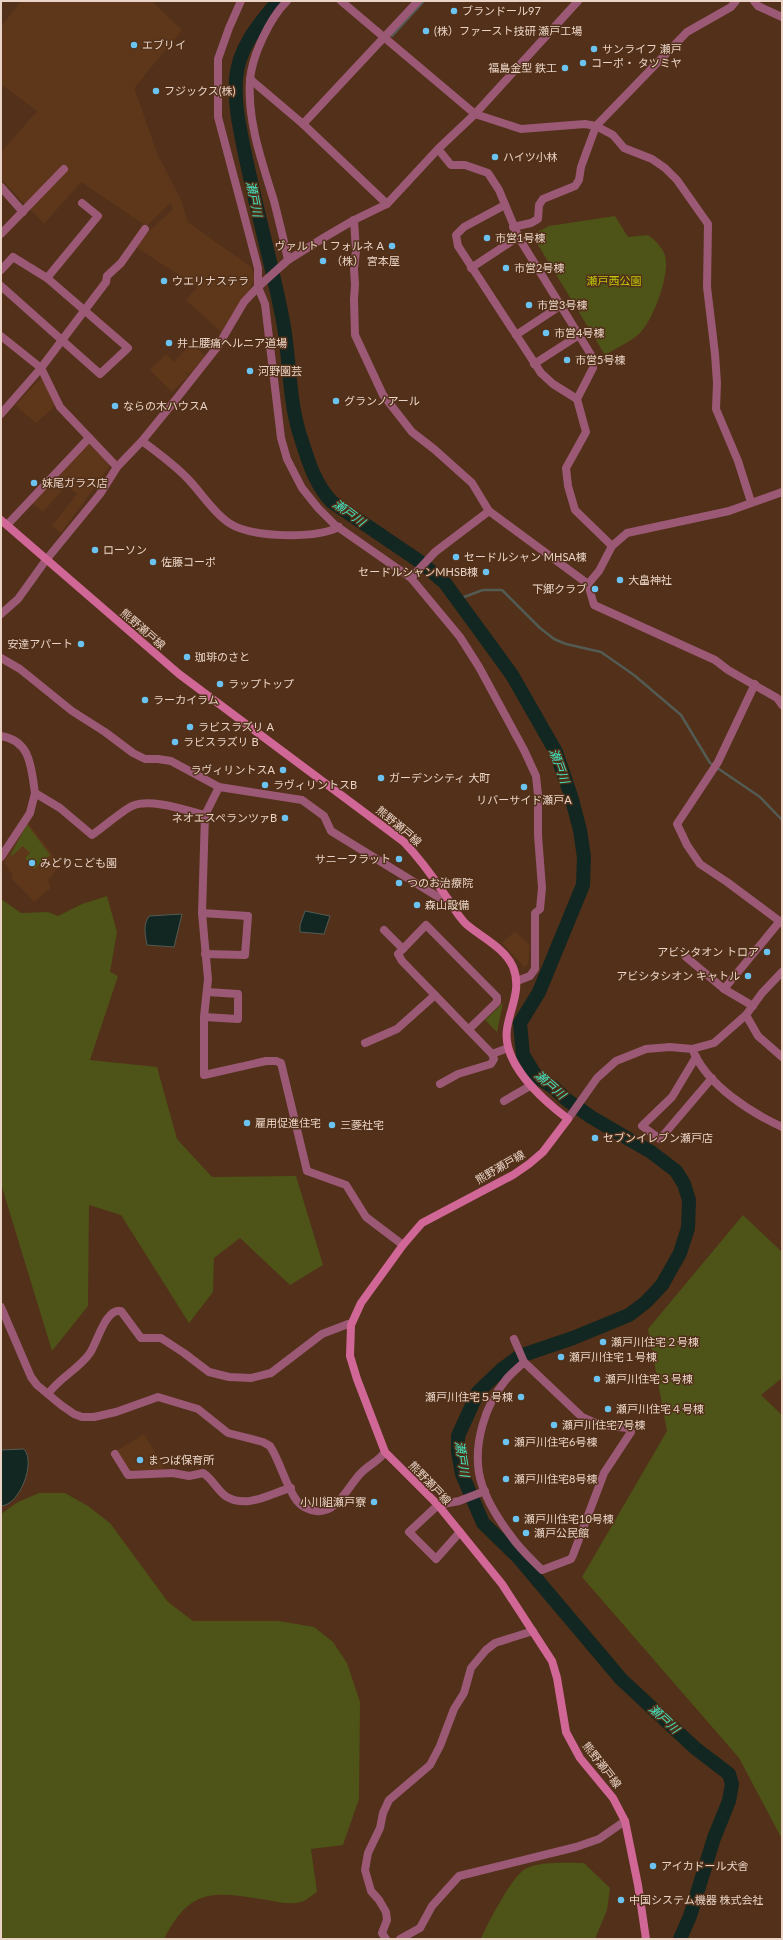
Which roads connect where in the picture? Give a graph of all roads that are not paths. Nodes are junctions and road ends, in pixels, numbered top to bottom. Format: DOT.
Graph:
graph roads {
  1 [pos="241,1"];
  2 [pos="287,1"];
  3 [pos="341,1"];
  4 [pos="418,1"];
  5 [pos="578,1"];
  6 [pos="736,1"];
  7 [pos="754,1"];
  8 [pos="782,17"];
  9 [pos="384,37"];
  10 [pos="250,79"];
  11 [pos="475,114"];
  12 [pos="303,124"];
  13 [pos="596,126"];
  14 [pos="438,149"];
  15 [pos="64,169"];
  16 [pos="1,187"];
  17 [pos="82,203"];
  18 [pos="387,204"];
  19 [pos="505,205"];
  20 [pos="23,212"];
  21 [pos="354,220"];
  22 [pos="513,227"];
  23 [pos="145,229"];
  24 [pos="1,234"];
  25 [pos="515,239"];
  26 [pos="287,262"];
  27 [pos="471,268"];
  28 [pos="1,270"];
  29 [pos="47,278"];
  30 [pos="260,285"];
  31 [pos="1,286"];
  32 [pos="557,308"];
  33 [pos="84,309"];
  34 [pos="516,335"];
  35 [pos="1,336"];
  36 [pos="576,337"];
  37 [pos="63,340"];
  38 [pos="534,364"];
  39 [pos="41,368"];
  40 [pos="577,399"];
  41 [pos="1,414"];
  42 [pos="89,438"];
  43 [pos="142,441"];
  44 [pos="117,467"];
  45 [pos="782,492"];
  46 [pos="751,502"];
  47 [pos="489,511"];
  48 [pos="4,522"];
  49 [pos="339,527"];
  50 [pos="612,546"];
  51 [pos="46,560"];
  52 [pos="412,577"];
  53 [pos="588,584"];
  54 [pos="1,614"];
  55 [pos="1,658"];
  56 [pos="755,684"];
  57 [pos="782,705"];
  58 [pos="1,736"];
  59 [pos="219,787"];
  60 [pos="35,793"];
  61 [pos="205,815"];
  62 [pos="1,857"];
  63 [pos="448,899"];
  64 [pos="202,913"];
  65 [pos="781,922"];
  66 [pos="384,930"];
  67 [pos="403,949"];
  68 [pos="206,954"];
  69 [pos="686,957"];
  70 [pos="782,972"];
  71 [pos="517,981"];
  72 [pos="724,989"];
  73 [pos="207,992"];
  74 [pos="435,995"];
  75 [pos="753,1006"];
  76 [pos="746,1015"];
  77 [pos="204,1017"];
  78 [pos="469,1030"];
  79 [pos="365,1043"];
  80 [pos="508,1048"];
  81 [pos="692,1049"];
  82 [pos="492,1054"];
  83 [pos="696,1057"];
  84 [pos="782,1057"];
  85 [pos="712,1078"];
  86 [pos="440,1084"];
  87 [pos="530,1086"];
  88 [pos="504,1101"];
  89 [pos="570,1116"];
  90 [pos="782,1127"];
  91 [pos="403,1245"];
  92 [pos="1,1307"];
  93 [pos="351,1325"];
  94 [pos="514,1339"];
  95 [pos="523,1359"];
  96 [pos="48,1394"];
  97 [pos="385,1452"];
  98 [pos="115,1454"];
  99 [pos="291,1488"];
  100 [pos="483,1492"];
  101 [pos="438,1505"];
  102 [pos="460,1532"];
  103 [pos="533,1631"];
  104 [pos="625,1821"];
  105 [pos="386,1939"];
  106 [pos="400,1939"];
  107 [pos="646,1939"];
  1 -- 30 [label="street"];
  2 -- 10 [label="street"];
  3 -- 9 [label="street"];
  4 -- 9 [label="street"];
  5 -- 11 [label="street"];
  6 -- 13 [label="street"];
  7 -- 8 [label="street"];
  9 -- 11 [label="street"];
  9 -- 12 [label="street"];
  10 -- 12 [label="street"];
  10 -- 26 [label="street"];
  11 -- 13 [label="street"];
  11 -- 14 [label="street"];
  12 -- 18 [label="street"];
  13 -- 22 [label="street"];
  13 -- 46 [label="street"];
  14 -- 18 [label="street"];
  14 -- 19 [label="street"];
  15 -- 20 [label="street"];
  16 -- 20 [label="street"];
  17 -- 29 [label="street"];
  18 -- 21 [label="street"];
  19 -- 22 [label="street"];
  19 -- 27 [label="street"];
  20 -- 24 [label="street"];
  21 -- 26 [label="street"];
  21 -- 47 [label="street"];
  22 -- 40 [label="street"];
  23 -- 33 [label="street"];
  25 -- 27 [label="street"];
  26 -- 30 [label="street"];
  27 -- 34 [label="street"];
  28 -- 29 [label="street"];
  29 -- 33 [label="street"];
  30 -- 43 [label="street"];
  30 -- 49 [label="street"];
  31 -- 37 [label="street"];
  32 -- 34 [label="street"];
  33 -- 37 [label="street"];
  33 -- 37 [label="street"];
  34 -- 38 [label="street"];
  35 -- 39 [label="street"];
  36 -- 38 [label="street"];
  37 -- 39 [label="street"];
  38 -- 40 [label="street"];
  39 -- 41 [label="street"];
  39 -- 42 [label="street"];
  40 -- 50 [label="street"];
  42 -- 44 [label="street"];
  42 -- 48 [label="street"];
  43 -- 44 [label="street"];
  43 -- 49 [label="street"];
  44 -- 51 [label="street"];
  45 -- 46 [label="street"];
  46 -- 50 [label="street"];
  47 -- 52 [label="street"];
  47 -- 53 [label="street"];
  48 -- 51 [label="main road, 熊野瀬戸線"];
  49 -- 52 [label="street"];
  50 -- 53 [label="street"];
  51 -- 54 [label="street"];
  51 -- 63 [label="main road, 熊野瀬戸線"];
  52 -- 71 [label="street"];
  53 -- 56 [label="street"];
  55 -- 59 [label="street"];
  56 -- 57 [label="street"];
  56 -- 65 [label="street"];
  58 -- 60 [label="street"];
  59 -- 61 [label="street"];
  59 -- 63 [label="street"];
  60 -- 61 [label="street"];
  60 -- 62 [label="street"];
  61 -- 64 [label="street"];
  63 -- 71 [label="main road, 熊野瀬戸線"];
  64 -- 68 [label="street"];
  64 -- 68 [label="street"];
  65 -- 72 [label="street"];
  66 -- 67 [label="street"];
  67 -- 74 [label="street"];
  67 -- 78 [label="street"];
  68 -- 73 [label="street"];
  69 -- 72 [label="street"];
  70 -- 75 [label="street"];
  71 -- 80 [label="main road"];
  72 -- 75 [label="street"];
  73 -- 77 [label="street"];
  73 -- 77 [label="street"];
  74 -- 78 [label="street"];
  74 -- 79 [label="street"];
  75 -- 76 [label="street"];
  76 -- 81 [label="street"];
  76 -- 84 [label="street"];
  77 -- 91 [label="street"];
  78 -- 82 [label="street"];
  80 -- 82 [label="street"];
  80 -- 87 [label="main road"];
  81 -- 83 [label="street"];
  81 -- 89 [label="street"];
  82 -- 86 [label="street"];
  83 -- 85 [label="street"];
  83 -- 85 [label="street"];
  85 -- 90 [label="street"];
  87 -- 88 [label="street"];
  87 -- 89 [label="main road"];
  89 -- 91 [label="main road, 熊野瀬戸線"];
  91 -- 93 [label="main road, 熊野瀬戸線"];
  92 -- 96 [label="street"];
  93 -- 96 [label="street"];
  93 -- 97 [label="main road, 熊野瀬戸線"];
  94 -- 95 [label="street"];
  95 -- 100 [label="street"];
  95 -- 100 [label="street"];
  96 -- 99 [label="street"];
  97 -- 99 [label="street"];
  97 -- 101 [label="main road, 熊野瀬戸線"];
  98 -- 99 [label="street"];
  100 -- 101 [label="street"];
  101 -- 102 [label="main road, 熊野瀬戸線"];
  101 -- 102 [label="street"];
  102 -- 103 [label="main road, 熊野瀬戸線"];
  103 -- 104 [label="main road, 熊野瀬戸線"];
  103 -- 105 [label="street"];
  104 -- 106 [label="street"];
  104 -- 107 [label="main road, 熊野瀬戸線"];
}
